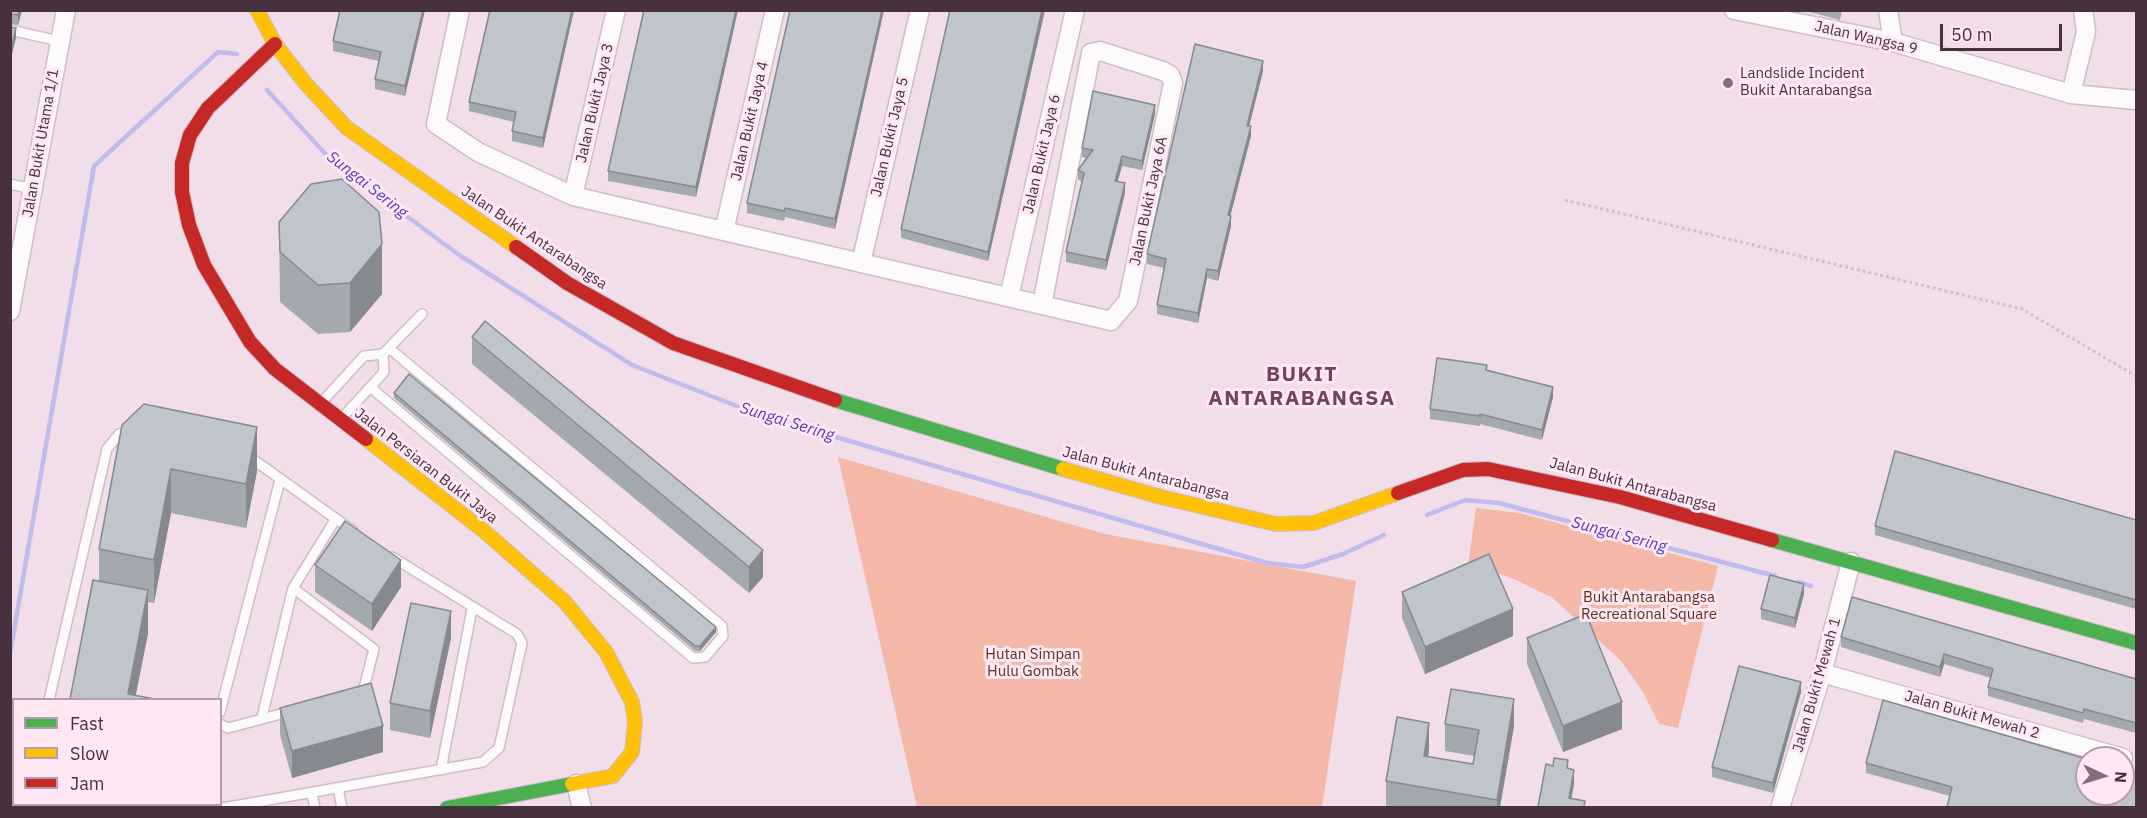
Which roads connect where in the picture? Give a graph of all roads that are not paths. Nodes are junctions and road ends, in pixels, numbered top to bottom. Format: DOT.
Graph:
graph roads {
  1 [pos="66,10"];
  2 [pos="257,10"];
  3 [pos="460,10"];
  4 [pos="616,10"];
  5 [pos="775,10"];
  6 [pos="920,10"];
  7 [pos="1075,10"];
  8 [pos="1734,10"];
  9 [pos="1888,10"];
  10 [pos="2083,10"];
  11 [pos="10,30"];
  12 [pos="59,41"];
  13 [pos="1893,42"];
  14 [pos="274,44"];
  15 [pos="2071,94"];
  16 [pos="2136,100"];
  17 [pos="10,184"];
  18 [pos="32,189"];
  19 [pos="573,196"];
  20 [pos="724,231"];
  21 [pos="861,263"];
  22 [pos="1009,297"];
  23 [pos="1042,305"];
  24 [pos="10,311"];
  25 [pos="422,314"];
  26 [pos="386,351"];
  27 [pos="370,387"];
  28 [pos="321,404"];
  29 [pos="340,420"];
  30 [pos="136,432"];
  31 [pos="236,453"];
  32 [pos="280,480"];
  33 [pos="335,520"];
  34 [pos="365,539"];
  35 [pos="384,552"];
  36 [pos="1851,562"];
  37 [pos="293,588"];
  38 [pos="472,609"];
  39 [pos="2136,643"];
  40 [pos="1822,673"];
  41 [pos="49,698"];
  42 [pos="351,698"];
  43 [pos="222,703"];
  44 [pos="306,708"];
  45 [pos="262,717"];
  46 [pos="222,725"];
  47 [pos="2081,746"];
  48 [pos="441,770"];
  49 [pos="576,784"];
  50 [pos="338,788"];
  51 [pos="312,794"];
  52 [pos="223,807"];
  53 [pos="315,807"];
  54 [pos="342,807"];
  55 [pos="447,807"];
  56 [pos="582,807"];
  57 [pos="1780,807"];
  1 -- 12 [label="street, Jalan Bukit Utama 1/1"];
  2 -- 14 [label="street, Jalan Bukit Antarabangsa"];
  3 -- 19 [label="street"];
  4 -- 19 [label="street, Jalan Bukit Jaya 3"];
  5 -- 20 [label="street, Jalan Bukit Jaya 4"];
  6 -- 21 [label="street, Jalan Bukit Jaya 5"];
  7 -- 22 [label="street, Jalan Bukit Jaya 6"];
  8 -- 13 [label="street, Jalan Wangsa 9"];
  9 -- 13 [label="street"];
  10 -- 15 [label="street"];
  11 -- 12 [label="lane"];
  12 -- 18 [label="street, Jalan Bukit Utama 1/1"];
  13 -- 15 [label="street, Jalan Wangsa 9"];
  14 -- 28 [label="street, Jalan Persiaran Bukit Jaya"];
  14 -- 36 [label="street, Jalan Bukit Antarabangsa"];
  15 -- 16 [label="street, Jalan Wangsa 9"];
  17 -- 18 [label="lane"];
  18 -- 24 [label="street, Jalan Bukit Utama 1/1"];
  19 -- 20 [label="street"];
  20 -- 21 [label="street"];
  21 -- 22 [label="street"];
  22 -- 23 [label="street"];
  23 -- 23 [label="street, Jalan Bukit Jaya 6A"];
  25 -- 26 [label="lane"];
  26 -- 27 [label="lane"];
  26 -- 27 [label="lane"];
  26 -- 28 [label="lane"];
  27 -- 29 [label="lane"];
  28 -- 29 [label="street, Jalan Persiaran Bukit Jaya"];
  29 -- 49 [label="street, Jalan Persiaran Bukit Jaya"];
  30 -- 41 [label="lane"];
  31 -- 32 [label="lane"];
  32 -- 33 [label="lane"];
  32 -- 43 [label="lane"];
  33 -- 34 [label="lane"];
  33 -- 37 [label="lane"];
  35 -- 38 [label="lane"];
  36 -- 39 [label="street, Jalan Bukit Antarabangsa"];
  36 -- 40 [label="street, Jalan Bukit Mewah 1"];
  37 -- 42 [label="lane"];
  37 -- 45 [label="lane"];
  38 -- 48 [label="lane"];
  38 -- 48 [label="lane"];
  40 -- 47 [label="street, Jalan Bukit Mewah 2"];
  40 -- 57 [label="street, Jalan Bukit Mewah 1"];
  44 -- 45 [label="lane"];
  45 -- 46 [label="lane"];
  48 -- 50 [label="lane"];
  49 -- 55 [label="street, Jalan Persiaran Bukit Jaya"];
  49 -- 56 [label="street"];
  50 -- 51 [label="lane"];
  50 -- 54 [label="lane"];
  51 -- 52 [label="lane"];
  51 -- 53 [label="lane"];
}
